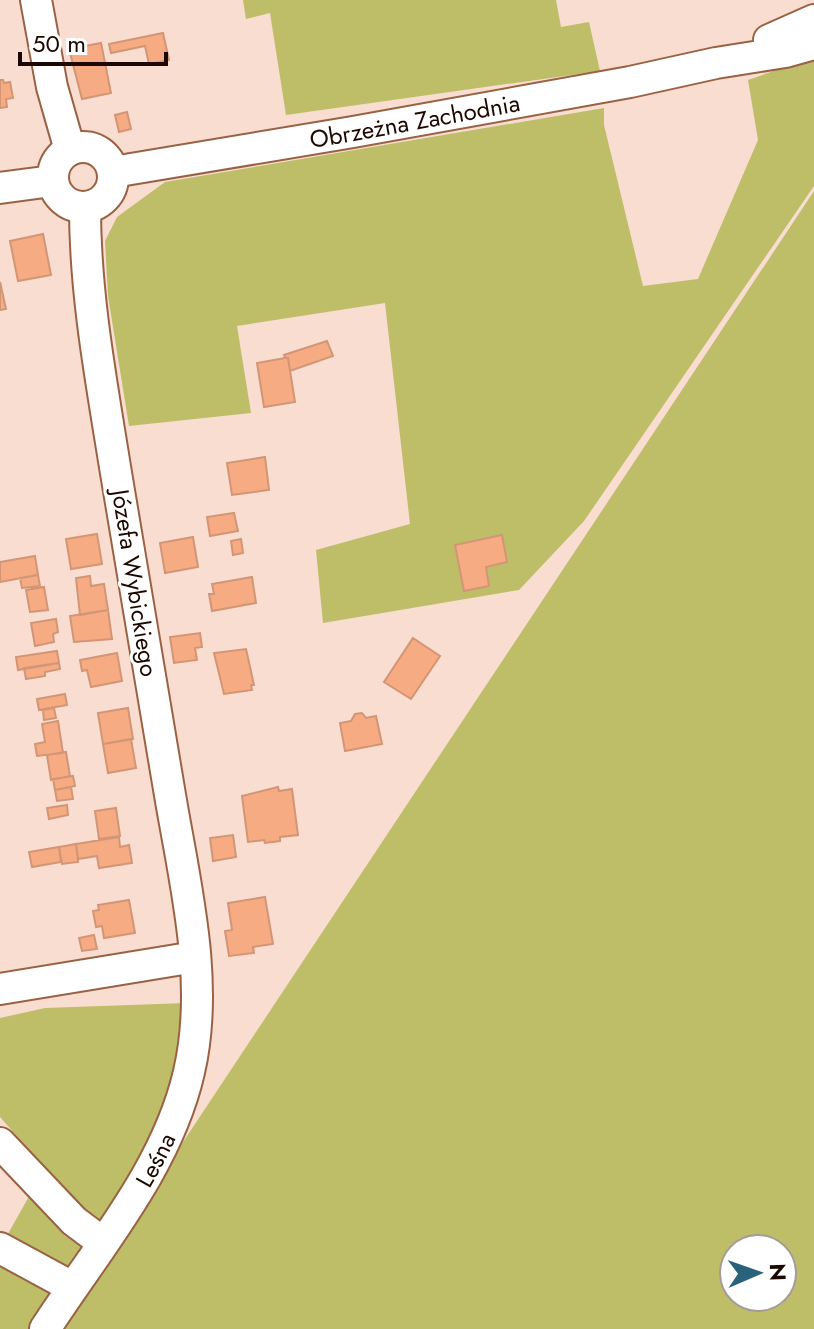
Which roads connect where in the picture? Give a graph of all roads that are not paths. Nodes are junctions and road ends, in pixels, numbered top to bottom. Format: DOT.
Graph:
graph roads {
  1 [pos="36,0"];
  2 [pos="814,20"];
  3 [pos="814,44"];
  4 [pos="716,63"];
  5 [pos="70,150"];
  6 [pos="113,172"];
  7 [pos="52,181"];
  8 [pos="0,188"];
  9 [pos="85,208"];
  10 [pos="195,957"];
  11 [pos="0,989"];
  12 [pos="190,1071"];
  13 [pos="0,1143"];
  14 [pos="102,1242"];
  15 [pos="0,1248"];
  16 [pos="72,1287"];
  17 [pos="45,1329"];
  1 -- 5 [label="street"];
  2 -- 4 [label="street, Obrzeżna Zachodnia"];
  3 -- 4 [label="street, Obrzeżna Zachodnia"];
  4 -- 6 [label="street, Obrzeżna Zachodnia"];
  5 -- 6 [label="street"];
  5 -- 7 [label="street"];
  6 -- 9 [label="street"];
  7 -- 8 [label="street"];
  7 -- 9 [label="street"];
  9 -- 10 [label="street, Józefa Wybickiego"];
  10 -- 11 [label="street"];
  10 -- 12 [label="street, Józefa Wybickiego"];
  12 -- 14 [label="street, Leśna"];
  13 -- 14 [label="street"];
  14 -- 16 [label="street, Leśna"];
  15 -- 16 [label="street"];
  16 -- 17 [label="street, Leśna"];
}
